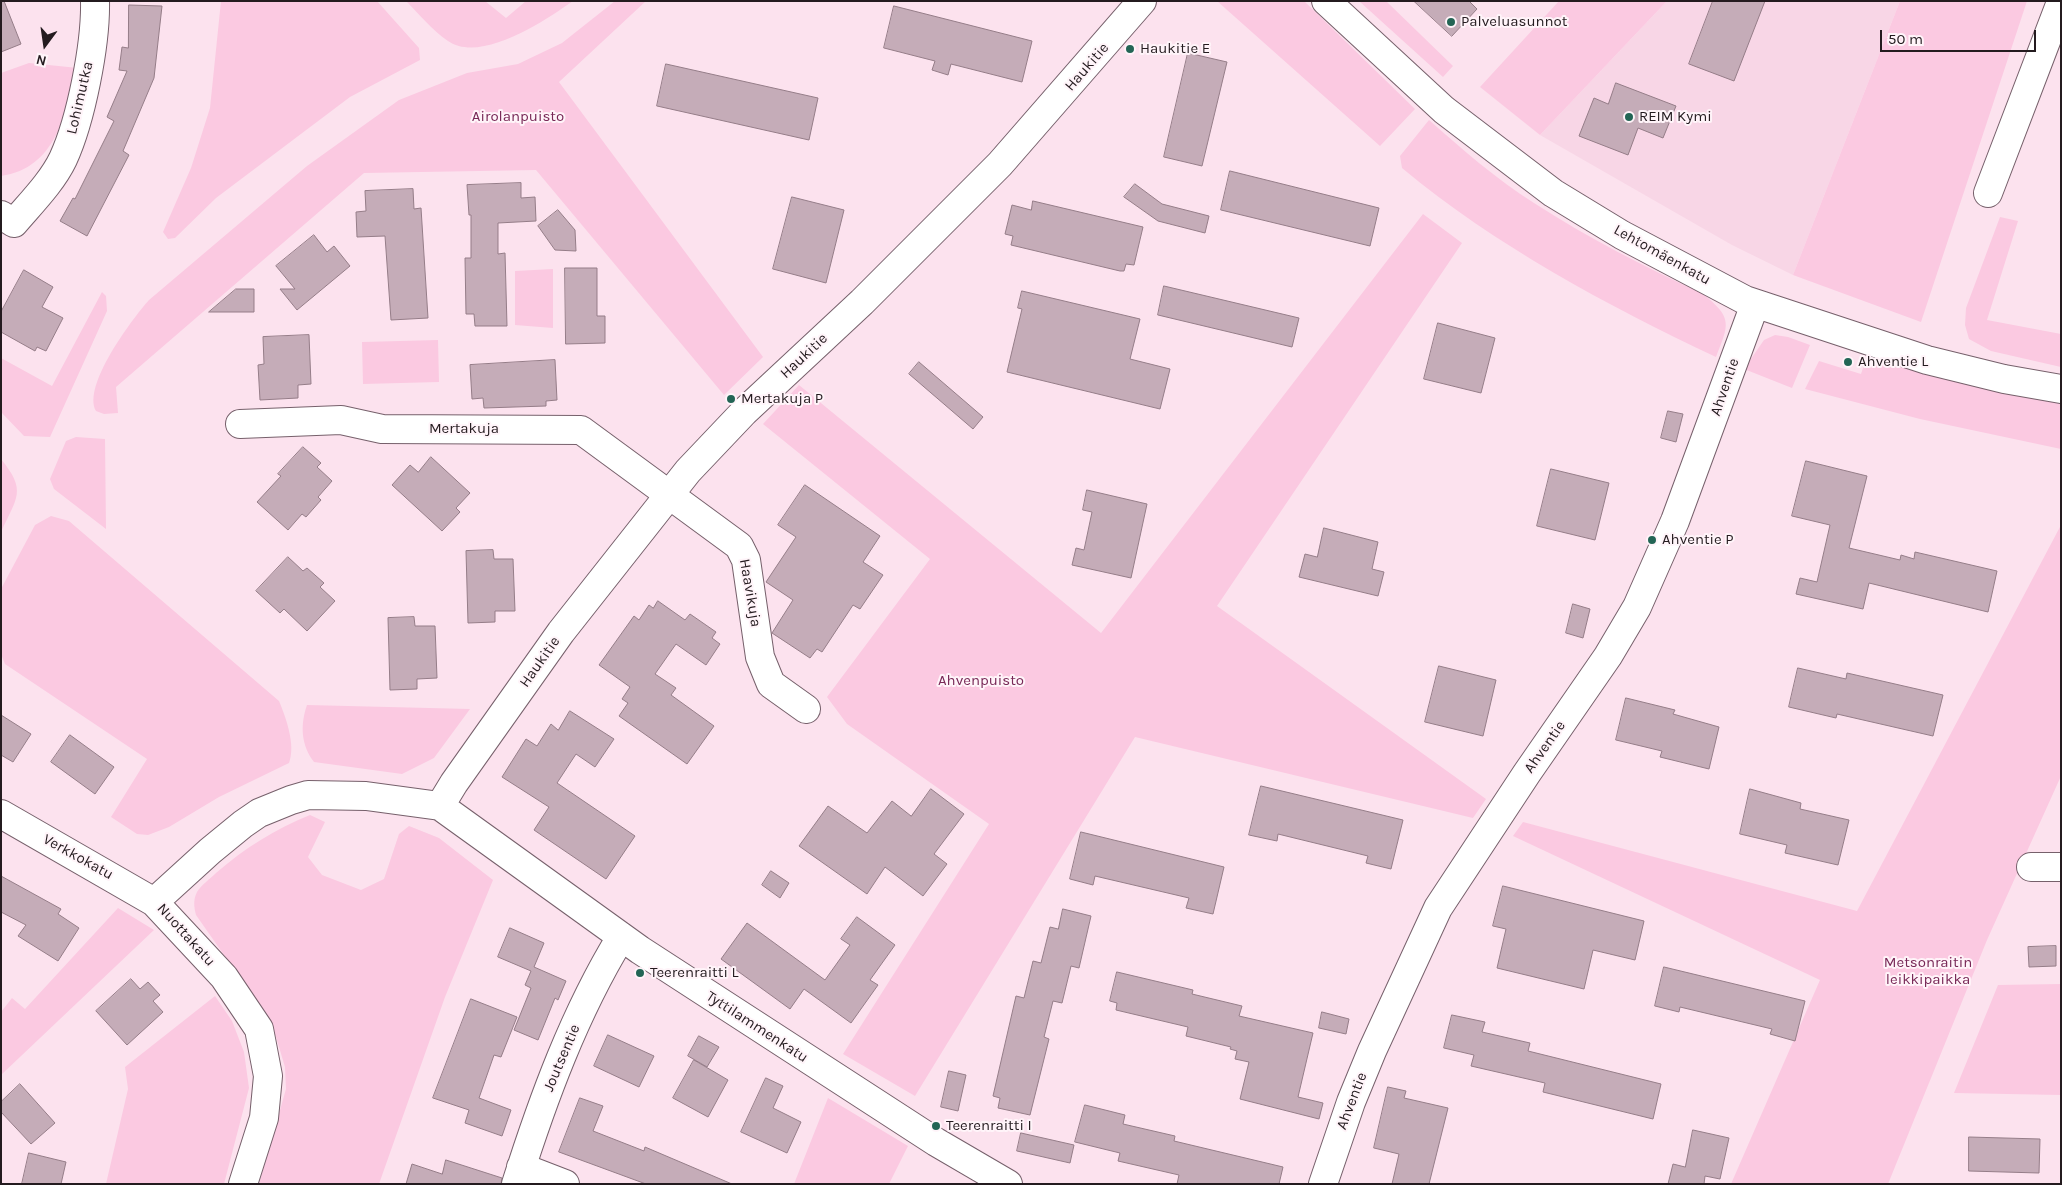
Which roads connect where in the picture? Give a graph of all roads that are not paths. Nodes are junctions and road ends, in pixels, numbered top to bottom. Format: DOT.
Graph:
graph roads {
  1 [pos="94,1"];
  2 [pos="1142,1"];
  3 [pos="1326,1"];
  4 [pos="2061,2"];
  5 [pos="1988,192"];
  6 [pos="1,215"];
  7 [pos="1755,304"];
  8 [pos="2061,389"];
  9 [pos="240,424"];
  10 [pos="667,494"];
  11 [pos="806,709"];
  12 [pos="440,806"];
  13 [pos="1,814"];
  14 [pos="2031,867"];
  15 [pos="2061,867"];
  16 [pos="154,902"];
  17 [pos="621,937"];
  18 [pos="518,1175"];
  19 [pos="243,1184"];
  20 [pos="565,1184"];
  21 [pos="1008,1184"];
  22 [pos="1322,1184"];
  1 -- 6 [label="street, Lohimutka"];
  2 -- 10 [label="street, Haukitie"];
  3 -- 7 [label="street, Lehtomäenkatu"];
  4 -- 5 [label="street"];
  7 -- 8 [label="street, Lehtomäenkatu"];
  7 -- 22 [label="street, Ahventie"];
  9 -- 10 [label="street, Mertakuja"];
  10 -- 11 [label="street, Haavikuja"];
  10 -- 12 [label="street, Haukitie"];
  12 -- 16 [label="street, Nuottakatu"];
  12 -- 17 [label="street, Tyttilammenkatu"];
  13 -- 16 [label="street, Verkkokatu"];
  14 -- 15 [label="street"];
  16 -- 19 [label="street, Nuottakatu"];
  17 -- 18 [label="street, Joutsentie"];
  17 -- 21 [label="street, Tyttilammenkatu"];
  18 -- 20 [label="street"];
}
